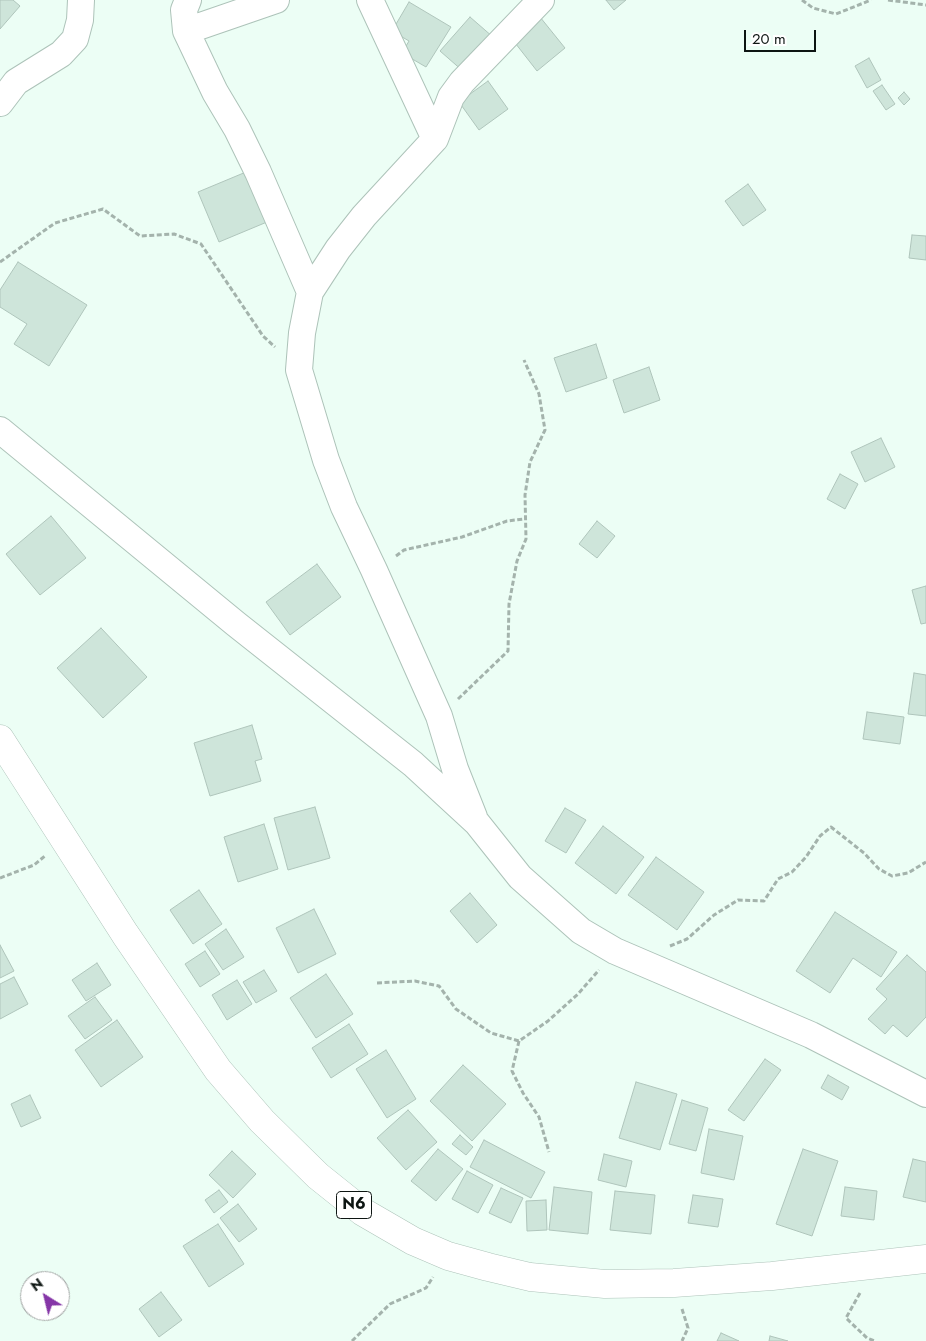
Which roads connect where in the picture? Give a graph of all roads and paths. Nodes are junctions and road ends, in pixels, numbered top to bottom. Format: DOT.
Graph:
graph roads {
  1 [pos="81,0"];
  2 [pos="188,0"];
  3 [pos="276,0"];
  4 [pos="370,0"];
  5 [pos="541,0"];
  6 [pos="802,0"];
  7 [pos="871,0"];
  8 [pos="888,0"];
  9 [pos="926,6"];
  10 [pos="186,31"];
  11 [pos="0,103"];
  12 [pos="435,139"];
  13 [pos="0,262"];
  14 [pos="310,292"];
  15 [pos="524,360"];
  16 [pos="299,370"];
  17 [pos="0,430"];
  18 [pos="524,519"];
  19 [pos="374,570"];
  20 [pos="439,716"];
  21 [pos="0,739"];
  22 [pos="477,822"];
  23 [pos="64,841"];
  24 [pos="926,862"];
  25 [pos="0,878"];
  26 [pos="663,949"];
  27 [pos="615,951"];
  28 [pos="377,983"];
  29 [pos="519,1041"];
  30 [pos="926,1094"];
  31 [pos="548,1152"];
  32 [pos="448,1256"];
  33 [pos="926,1259"];
  34 [pos="875,1266"];
  35 [pos="674,1283"];
  36 [pos="352,1341"];
  37 [pos="682,1341"];
  38 [pos="875,1341"];
  1 -- 11 [label="street"];
  2 -- 10 [label="street"];
  3 -- 10 [label="street"];
  4 -- 12 [label="street"];
  5 -- 12 [label="street"];
  6 -- 7 [label="path"];
  8 -- 9 [label="path"];
  10 -- 14 [label="street"];
  12 -- 14 [label="street"];
  13 -- 16 [label="path"];
  14 -- 16 [label="street"];
  15 -- 18 [label="path"];
  16 -- 19 [label="street"];
  17 -- 22 [label="street"];
  18 -- 19 [label="path"];
  18 -- 20 [label="path"];
  19 -- 20 [label="street"];
  20 -- 22 [label="street"];
  21 -- 23 [label="highway, N6"];
  22 -- 27 [label="street"];
  23 -- 25 [label="path"];
  23 -- 32 [label="highway, N6"];
  24 -- 26 [label="path"];
  27 -- 29 [label="path"];
  27 -- 30 [label="street"];
  28 -- 29 [label="path"];
  29 -- 31 [label="path"];
  32 -- 35 [label="highway, N6"];
  32 -- 36 [label="path"];
  33 -- 34 [label="highway, N6"];
  34 -- 35 [label="highway, N6"];
  34 -- 38 [label="path"];
  35 -- 37 [label="path"];
}
